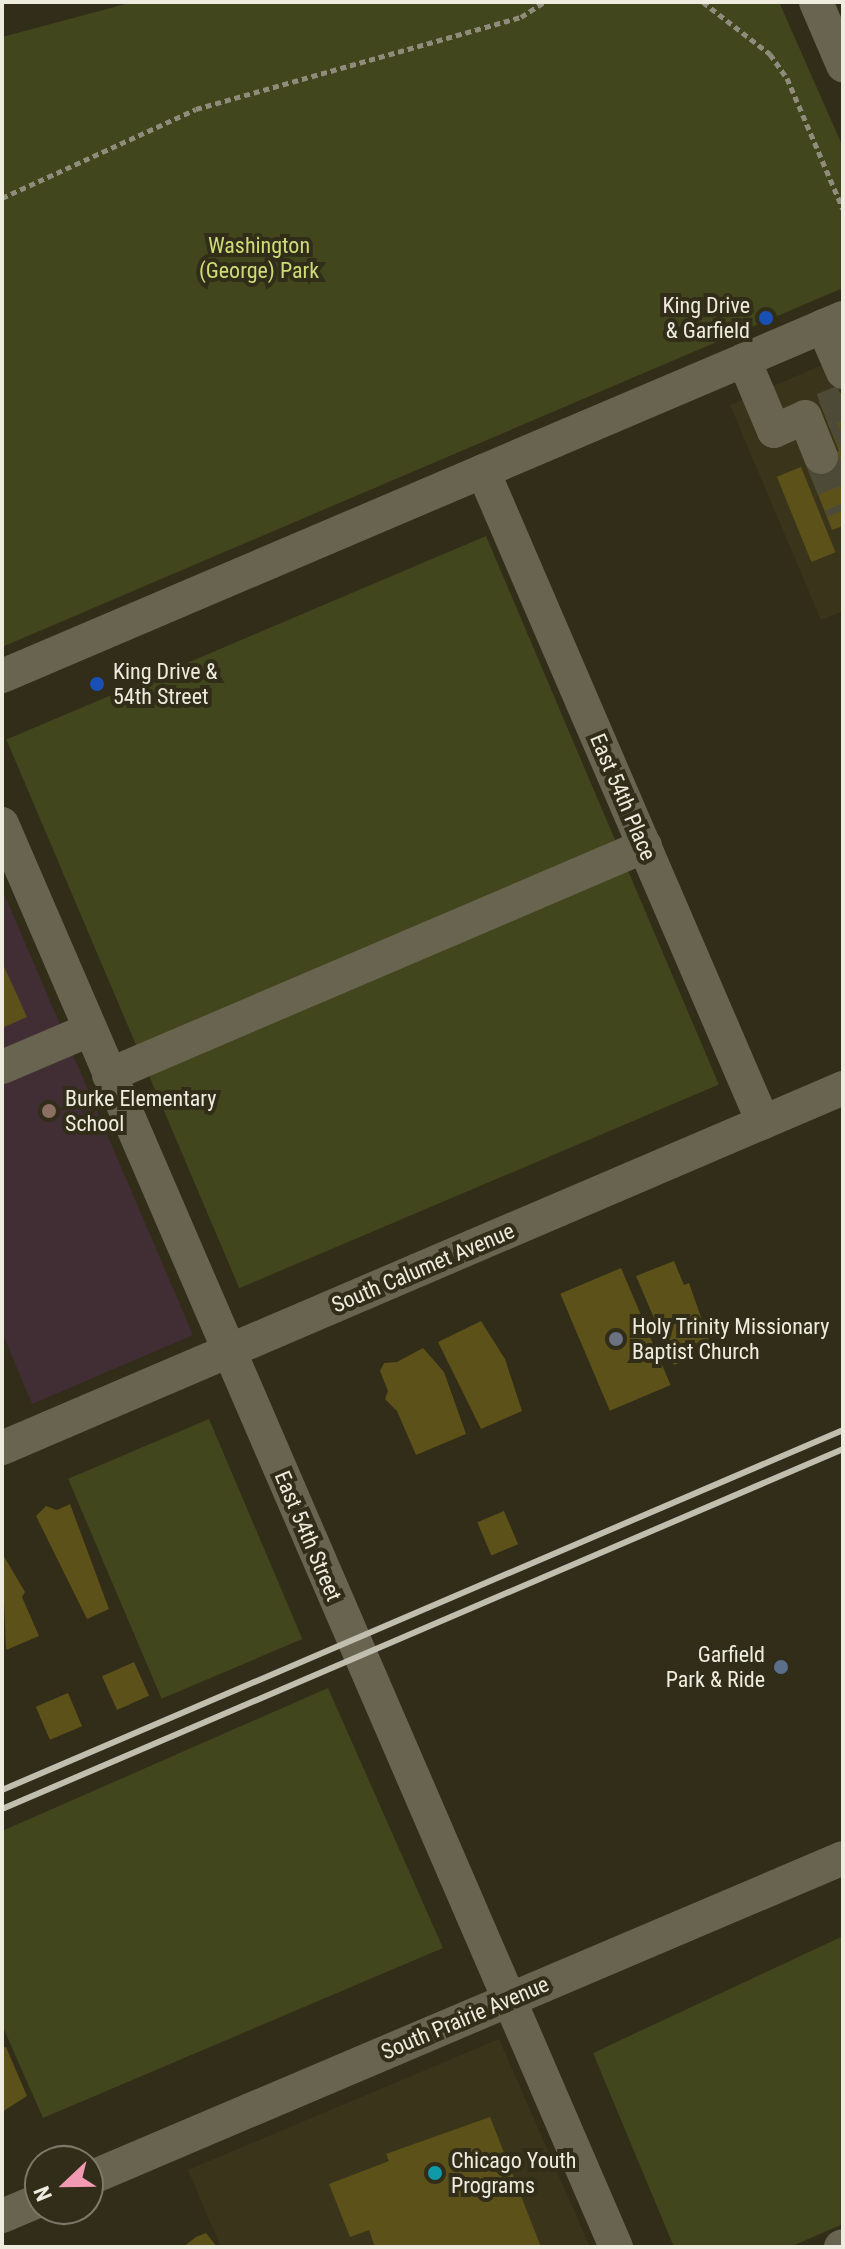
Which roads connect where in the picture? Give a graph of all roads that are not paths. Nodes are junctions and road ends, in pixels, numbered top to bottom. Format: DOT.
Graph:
graph roads {
  1 [pos="816,2"];
  2 [pos="843,65"];
  3 [pos="833,322"];
  4 [pos="744,360"];
  5 [pos="843,372"];
  6 [pos="820,434"];
  7 [pos="483,471"];
  8 [pos="2,676"];
  9 [pos="2,824"];
  10 [pos="645,846"];
  11 [pos="89,1030"];
  12 [pos="2,1067"];
  13 [pos="109,1075"];
  14 [pos="843,1088"];
  15 [pos="763,1122"];
  16 [pos="229,1351"];
  17 [pos="2,1448"];
  18 [pos="843,1858"];
  19 [pos="509,2000"];
  20 [pos="104,2172"];
  21 [pos="24,2207"];
  22 [pos="2,2216"];
  23 [pos="616,2247"];
  1 -- 2 [label="street"];
  3 -- 4 [label="street"];
  3 -- 5 [label="street"];
  4 -- 6 [label="street"];
  4 -- 7 [label="street"];
  7 -- 8 [label="street"];
  7 -- 10 [label="street, East 54th Place"];
  9 -- 11 [label="street, East 54th Street"];
  10 -- 13 [label="street"];
  10 -- 15 [label="street, East 54th Place"];
  11 -- 12 [label="street"];
  11 -- 13 [label="street, East 54th Street"];
  13 -- 16 [label="street, East 54th Street"];
  14 -- 15 [label="street, South Calumet Avenue"];
  15 -- 16 [label="street, South Calumet Avenue"];
  16 -- 17 [label="street, South Calumet Avenue"];
  16 -- 19 [label="street, East 54th Street"];
  18 -- 19 [label="street, South Prairie Avenue"];
  19 -- 20 [label="street, South Prairie Avenue"];
  19 -- 23 [label="street, East 54th Street"];
  21 -- 22 [label="street"];
}
